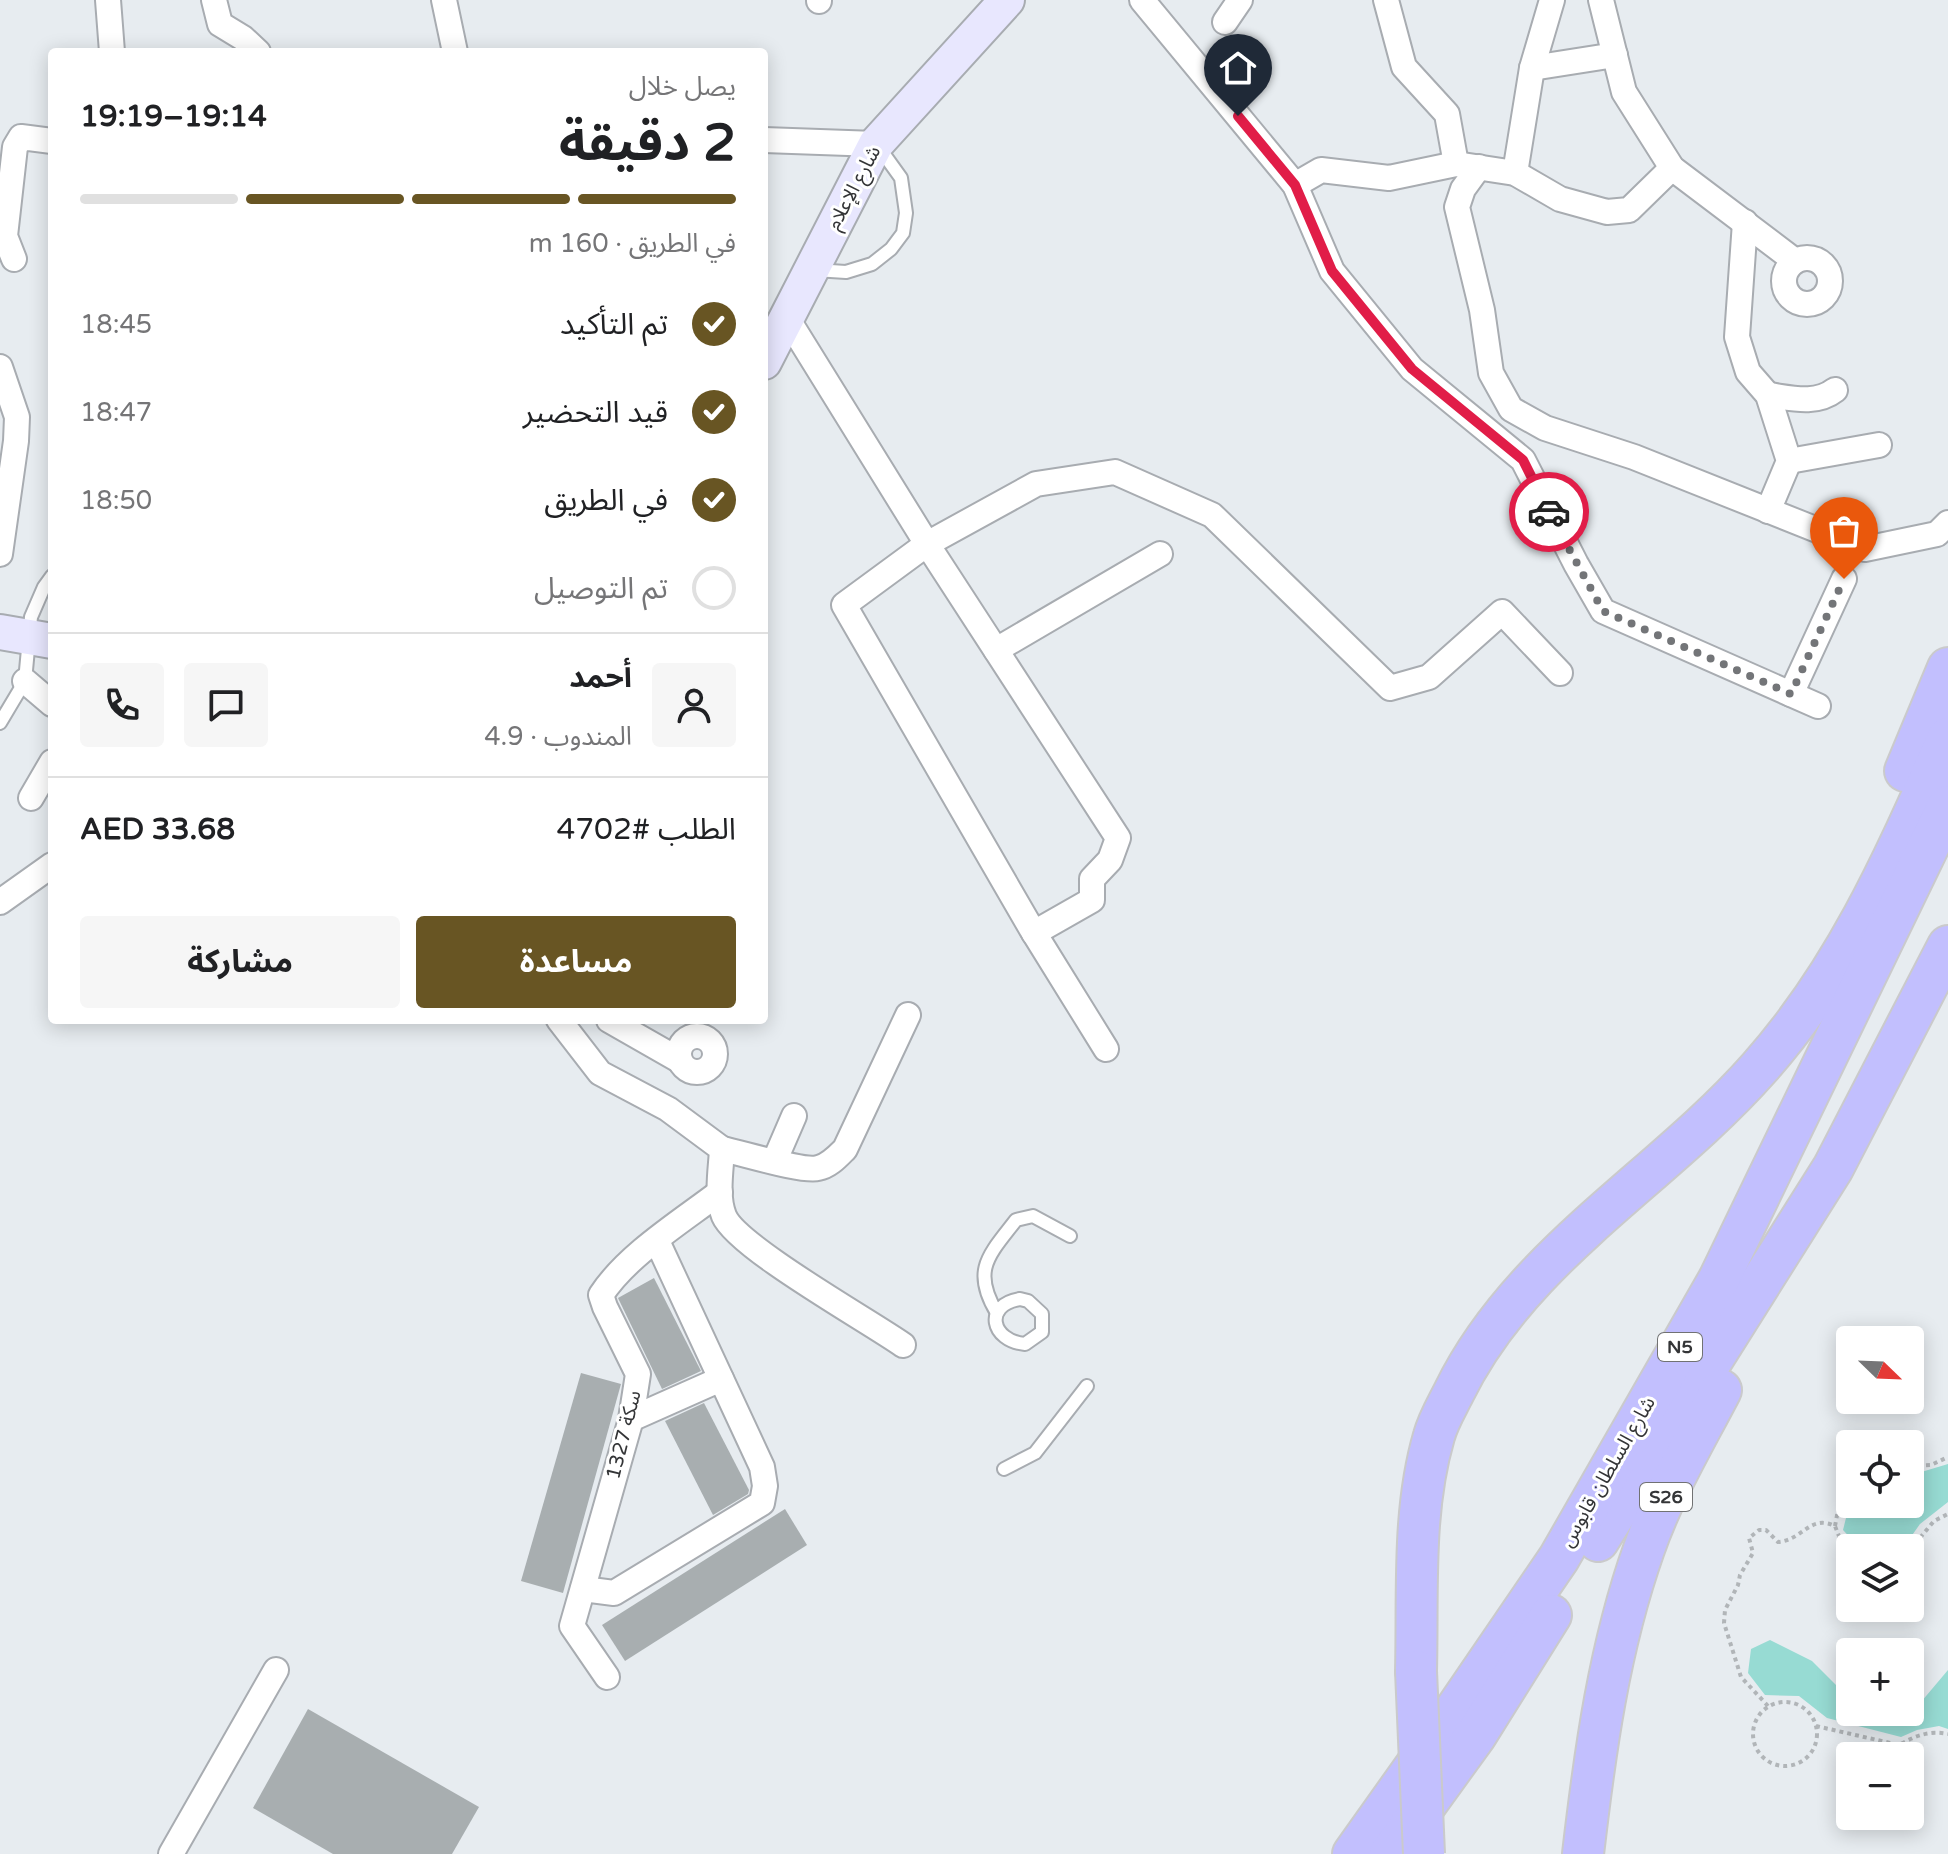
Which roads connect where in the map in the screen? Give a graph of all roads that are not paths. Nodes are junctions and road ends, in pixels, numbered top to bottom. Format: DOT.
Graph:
graph roads {
  1 [pos="108,0"];
  2 [pos="214,0"];
  3 [pos="444,0"];
  4 [pos="1007,0"];
  5 [pos="1142,0"];
  6 [pos="1240,0"];
  7 [pos="1386,0"];
  8 [pos="1552,0"];
  9 [pos="1601,0"];
  10 [pos="1225,22"];
  11 [pos="112,48"];
  12 [pos="254,48"];
  13 [pos="454,48"];
  14 [pos="1615,55"];
  15 [pos="1532,68"];
  16 [pos="48,140"];
  17 [pos="768,140"];
  18 [pos="876,144"];
  19 [pos="1468,166"];
  20 [pos="1672,168"];
  21 [pos="1515,173"];
  22 [pos="1295,185"];
  23 [pos="1745,222"];
  24 [pos="14,259"];
  25 [pos="1795,261"];
  26 [pos="811,270"];
  27 [pos="787,318"];
  28 [pos="768,354"];
  29 [pos="0,367"];
  30 [pos="1835,390"];
  31 [pos="1768,395"];
  32 [pos="1879,445"];
  33 [pos="1789,461"];
  34 [pos="1768,511"];
  35 [pos="1948,523"];
  36 [pos="927,544"];
  37 [pos="0,554"];
  38 [pos="1160,554"];
  39 [pos="1844,579"];
  40 [pos="48,582"];
  41 [pos="27,636"];
  42 [pos="996,650"];
  43 [pos="1948,668"];
  44 [pos="1560,673"];
  45 [pos="25,681"];
  46 [pos="1791,694"];
  47 [pos="48,701"];
  48 [pos="1818,706"];
  49 [pos="0,723"];
  50 [pos="1948,738"];
  51 [pos="48,769"];
  52 [pos="31,798"];
  53 [pos="1948,806"];
  54 [pos="48,868"];
  55 [pos="0,902"];
  56 [pos="1034,933"];
  57 [pos="1948,946"];
  58 [pos="908,1015"];
  59 [pos="562,1024"];
  60 [pos="616,1024"];
  61 [pos="1106,1049"];
  62 [pos="679,1060"];
  63 [pos="794,1116"];
  64 [pos="722,1149"];
  65 [pos="1669,1155"];
  66 [pos="775,1160"];
  67 [pos="1833,1168"];
  68 [pos="720,1192"];
  69 [pos="1070,1236"];
  70 [pos="657,1241"];
  71 [pos="997,1313"];
  72 [pos="903,1345"];
  73 [pos="721,1379"];
  74 [pos="1087,1386"];
  75 [pos="631,1419"];
  76 [pos="1004,1469"];
  77 [pos="583,1589"];
  78 [pos="276,1670"];
  79 [pos="607,1677"];
  80 [pos="171,1854"];
  81 [pos="1353,1854"];
  82 [pos="1390,1854"];
  83 [pos="1424,1854"];
  84 [pos="1583,1854"];
  1 -- 11 [label="street"];
  2 -- 12 [label="street"];
  3 -- 13 [label="street"];
  4 -- 18 [label="main road, شارع الإعلام"];
  5 -- 22 [label="street"];
  6 -- 10 [label="street"];
  7 -- 19 [label="street"];
  8 -- 15 [label="street"];
  9 -- 14 [label="street"];
  14 -- 15 [label="street"];
  14 -- 20 [label="street"];
  15 -- 21 [label="street"];
  16 -- 24 [label="street"];
  17 -- 18 [label="street"];
  18 -- 26 [label="main road, شارع الإعلام"];
  18 -- 26 [label="lane"];
  19 -- 21 [label="street"];
  19 -- 22 [label="street"];
  19 -- 34 [label="street"];
  20 -- 21 [label="street"];
  20 -- 23 [label="street"];
  22 -- 46 [label="street"];
  23 -- 25 [label="street"];
  23 -- 31 [label="street"];
  26 -- 27 [label="main road, شارع الإعلام"];
  27 -- 28 [label="main road, شارع الإعلام"];
  27 -- 36 [label="street"];
  29 -- 37 [label="street"];
  30 -- 31 [label="street"];
  31 -- 33 [label="street"];
  32 -- 33 [label="street"];
  33 -- 34 [label="street"];
  34 -- 35 [label="street"];
  36 -- 42 [label="street"];
  36 -- 44 [label="street"];
  36 -- 56 [label="street"];
  38 -- 42 [label="street"];
  39 -- 46 [label="street"];
  40 -- 41 [label="lane"];
  41 -- 45 [label="lane"];
  42 -- 56 [label="street"];
  43 -- 65 [label="highway"];
  45 -- 47 [label="street"];
  45 -- 49 [label="lane"];
  46 -- 48 [label="street"];
  50 -- 65 [label="highway"];
  51 -- 52 [label="street"];
  53 -- 81 [label="highway, شارع السلطان قابوس / N5"];
  54 -- 55 [label="street"];
  56 -- 61 [label="street"];
  57 -- 67 [label="highway, شارع السلطان قابوس / N5"];
  58 -- 66 [label="street"];
  59 -- 64 [label="street"];
  60 -- 62 [label="street"];
  63 -- 66 [label="street"];
  64 -- 66 [label="street"];
  64 -- 68 [label="street"];
  65 -- 83 [label="highway, bridge"];
  67 -- 82 [label="highway, شارع السلطان قابوس / N5"];
  67 -- 84 [label="highway, S26"];
  68 -- 70 [label="street, سكة 1327"];
  68 -- 72 [label="street"];
  69 -- 71 [label="lane"];
  70 -- 73 [label="street"];
  70 -- 75 [label="street, سكة 1327"];
  73 -- 75 [label="street"];
  73 -- 77 [label="street"];
  74 -- 76 [label="lane"];
  75 -- 77 [label="street, سكة 1327"];
  77 -- 79 [label="street, سكة 1327"];
  78 -- 80 [label="street"];
}
